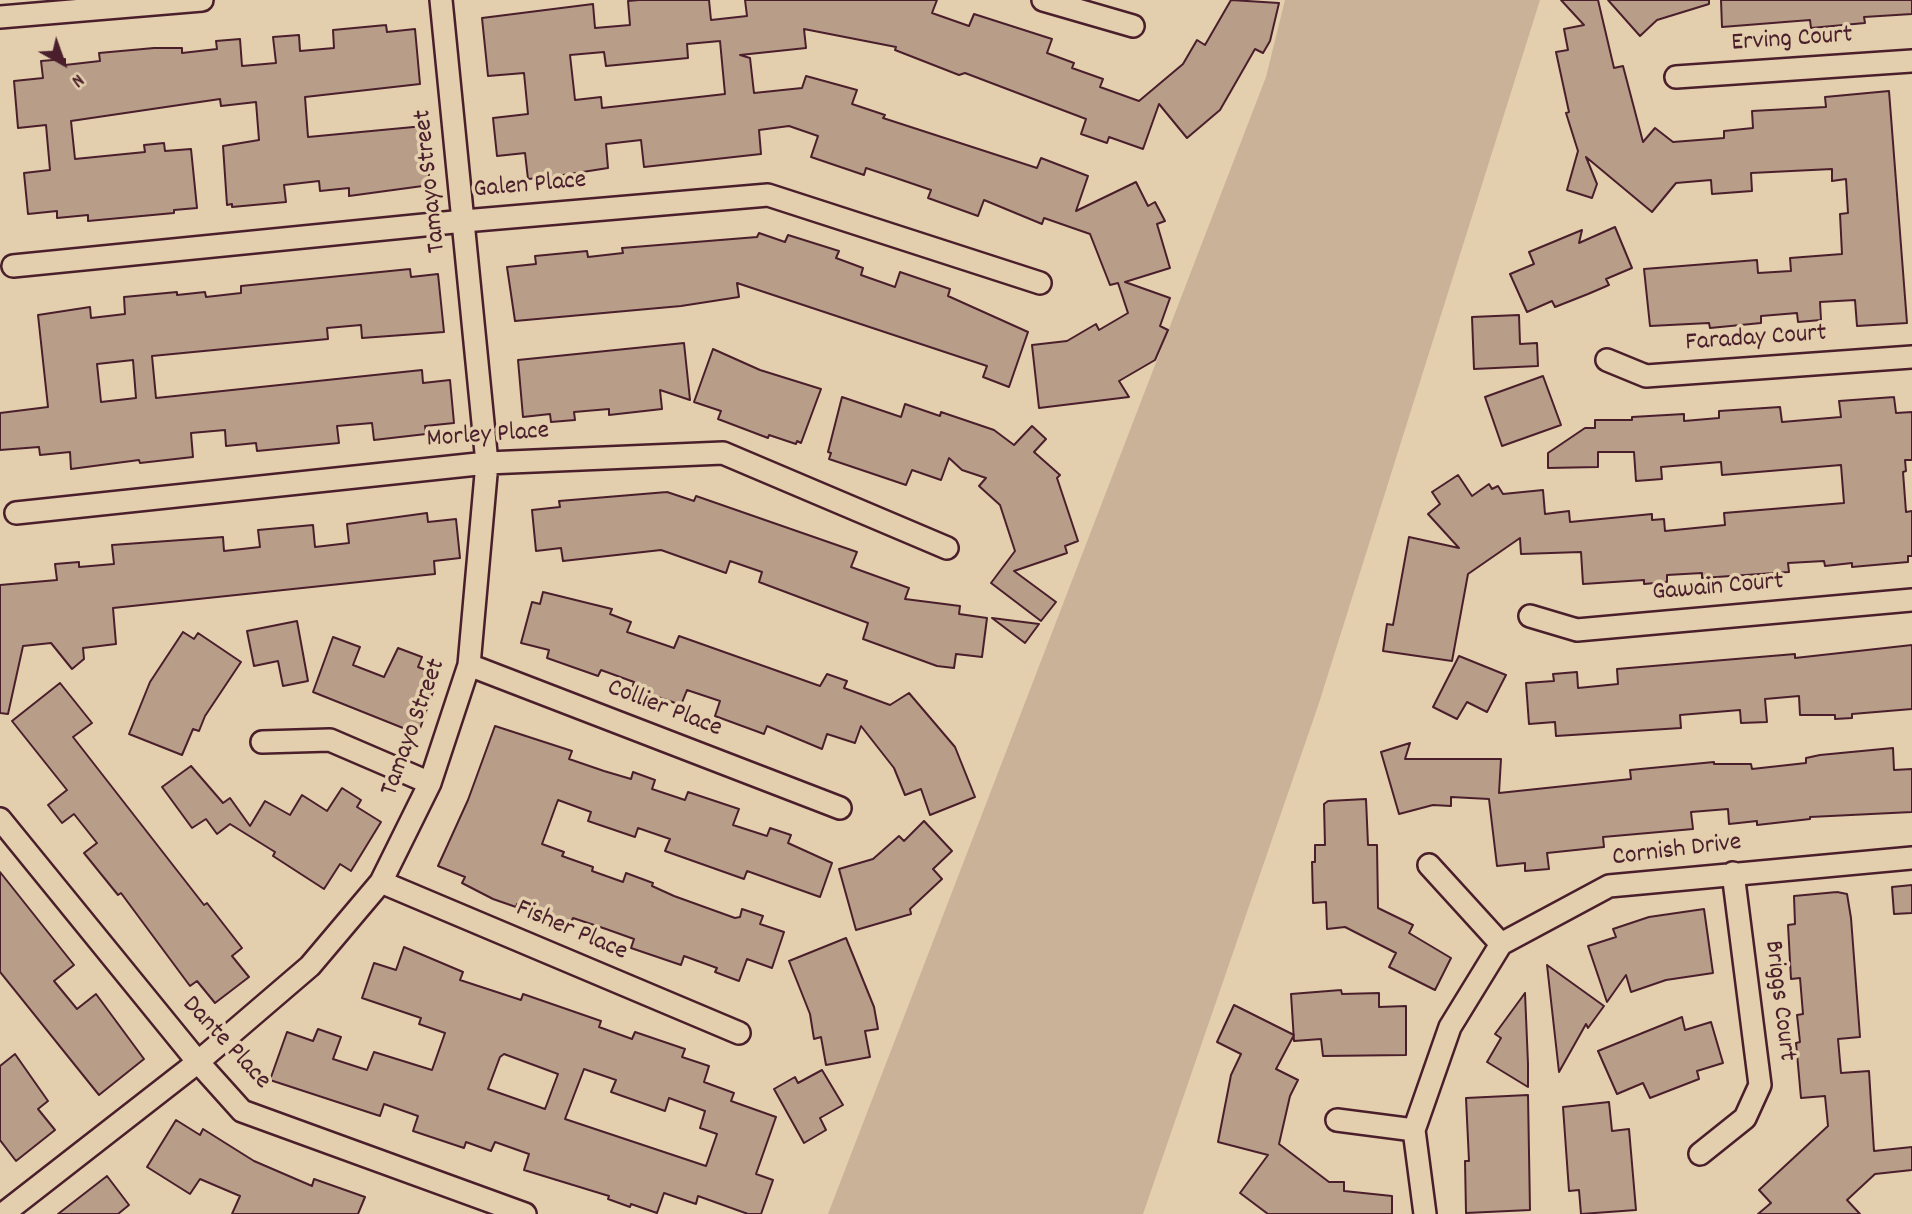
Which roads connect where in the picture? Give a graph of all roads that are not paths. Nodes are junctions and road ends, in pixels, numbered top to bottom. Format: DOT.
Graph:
graph roads {
  1 [pos="202,0"];
  2 [pos="441,0"];
  3 [pos="1043,0"];
  4 [pos="0,18"];
  5 [pos="1133,26"];
  6 [pos="1912,61"];
  7 [pos="1676,77"];
  8 [pos="464,221"];
  9 [pos="13,266"];
  10 [pos="1040,283"];
  11 [pos="1912,357"];
  12 [pos="1606,360"];
  13 [pos="487,463"];
  14 [pos="16,513"];
  15 [pos="947,548"];
  16 [pos="1912,600"];
  17 [pos="1530,616"];
  18 [pos="469,665"];
  19 [pos="262,742"];
  20 [pos="430,783"];
  21 [pos="840,808"];
  22 [pos="0,820"];
  23 [pos="1912,858"];
  24 [pos="1429,865"];
  25 [pos="1733,873"];
  26 [pos="382,882"];
  27 [pos="1501,944"];
  28 [pos="739,1033"];
  29 [pos="198,1062"];
  30 [pos="1337,1120"];
  31 [pos="1414,1130"];
  32 [pos="1700,1154"];
  33 [pos="4,1211"];
  34 [pos="525,1214"];
  35 [pos="1425,1214"];
  1 -- 4 [label="street"];
  2 -- 8 [label="street, Tamayo Street"];
  3 -- 5 [label="street"];
  6 -- 7 [label="street, Erving Court"];
  8 -- 9 [label="street, Galen Place"];
  8 -- 10 [label="street, Galen Place"];
  8 -- 13 [label="street, Tamayo Street"];
  11 -- 12 [label="street, Faraday Court"];
  13 -- 14 [label="street, Morley Place"];
  13 -- 15 [label="street, Morley Place"];
  13 -- 18 [label="street, Tamayo Street"];
  16 -- 17 [label="street, Gawain Court"];
  18 -- 20 [label="street, Tamayo Street"];
  18 -- 21 [label="street, Collier Place"];
  19 -- 20 [label="street"];
  20 -- 26 [label="street, Tamayo Street"];
  22 -- 29 [label="street, Dante Place"];
  23 -- 25 [label="street, Cornish Drive"];
  24 -- 27 [label="street"];
  25 -- 27 [label="street, Cornish Drive"];
  25 -- 32 [label="street, Briggs Court"];
  26 -- 28 [label="street, Fisher Place"];
  26 -- 29 [label="street, Tamayo Street"];
  27 -- 31 [label="street"];
  29 -- 33 [label="street, Tamayo Street"];
  29 -- 34 [label="street, Dante Place"];
  30 -- 31 [label="street"];
  31 -- 35 [label="street"];
}
